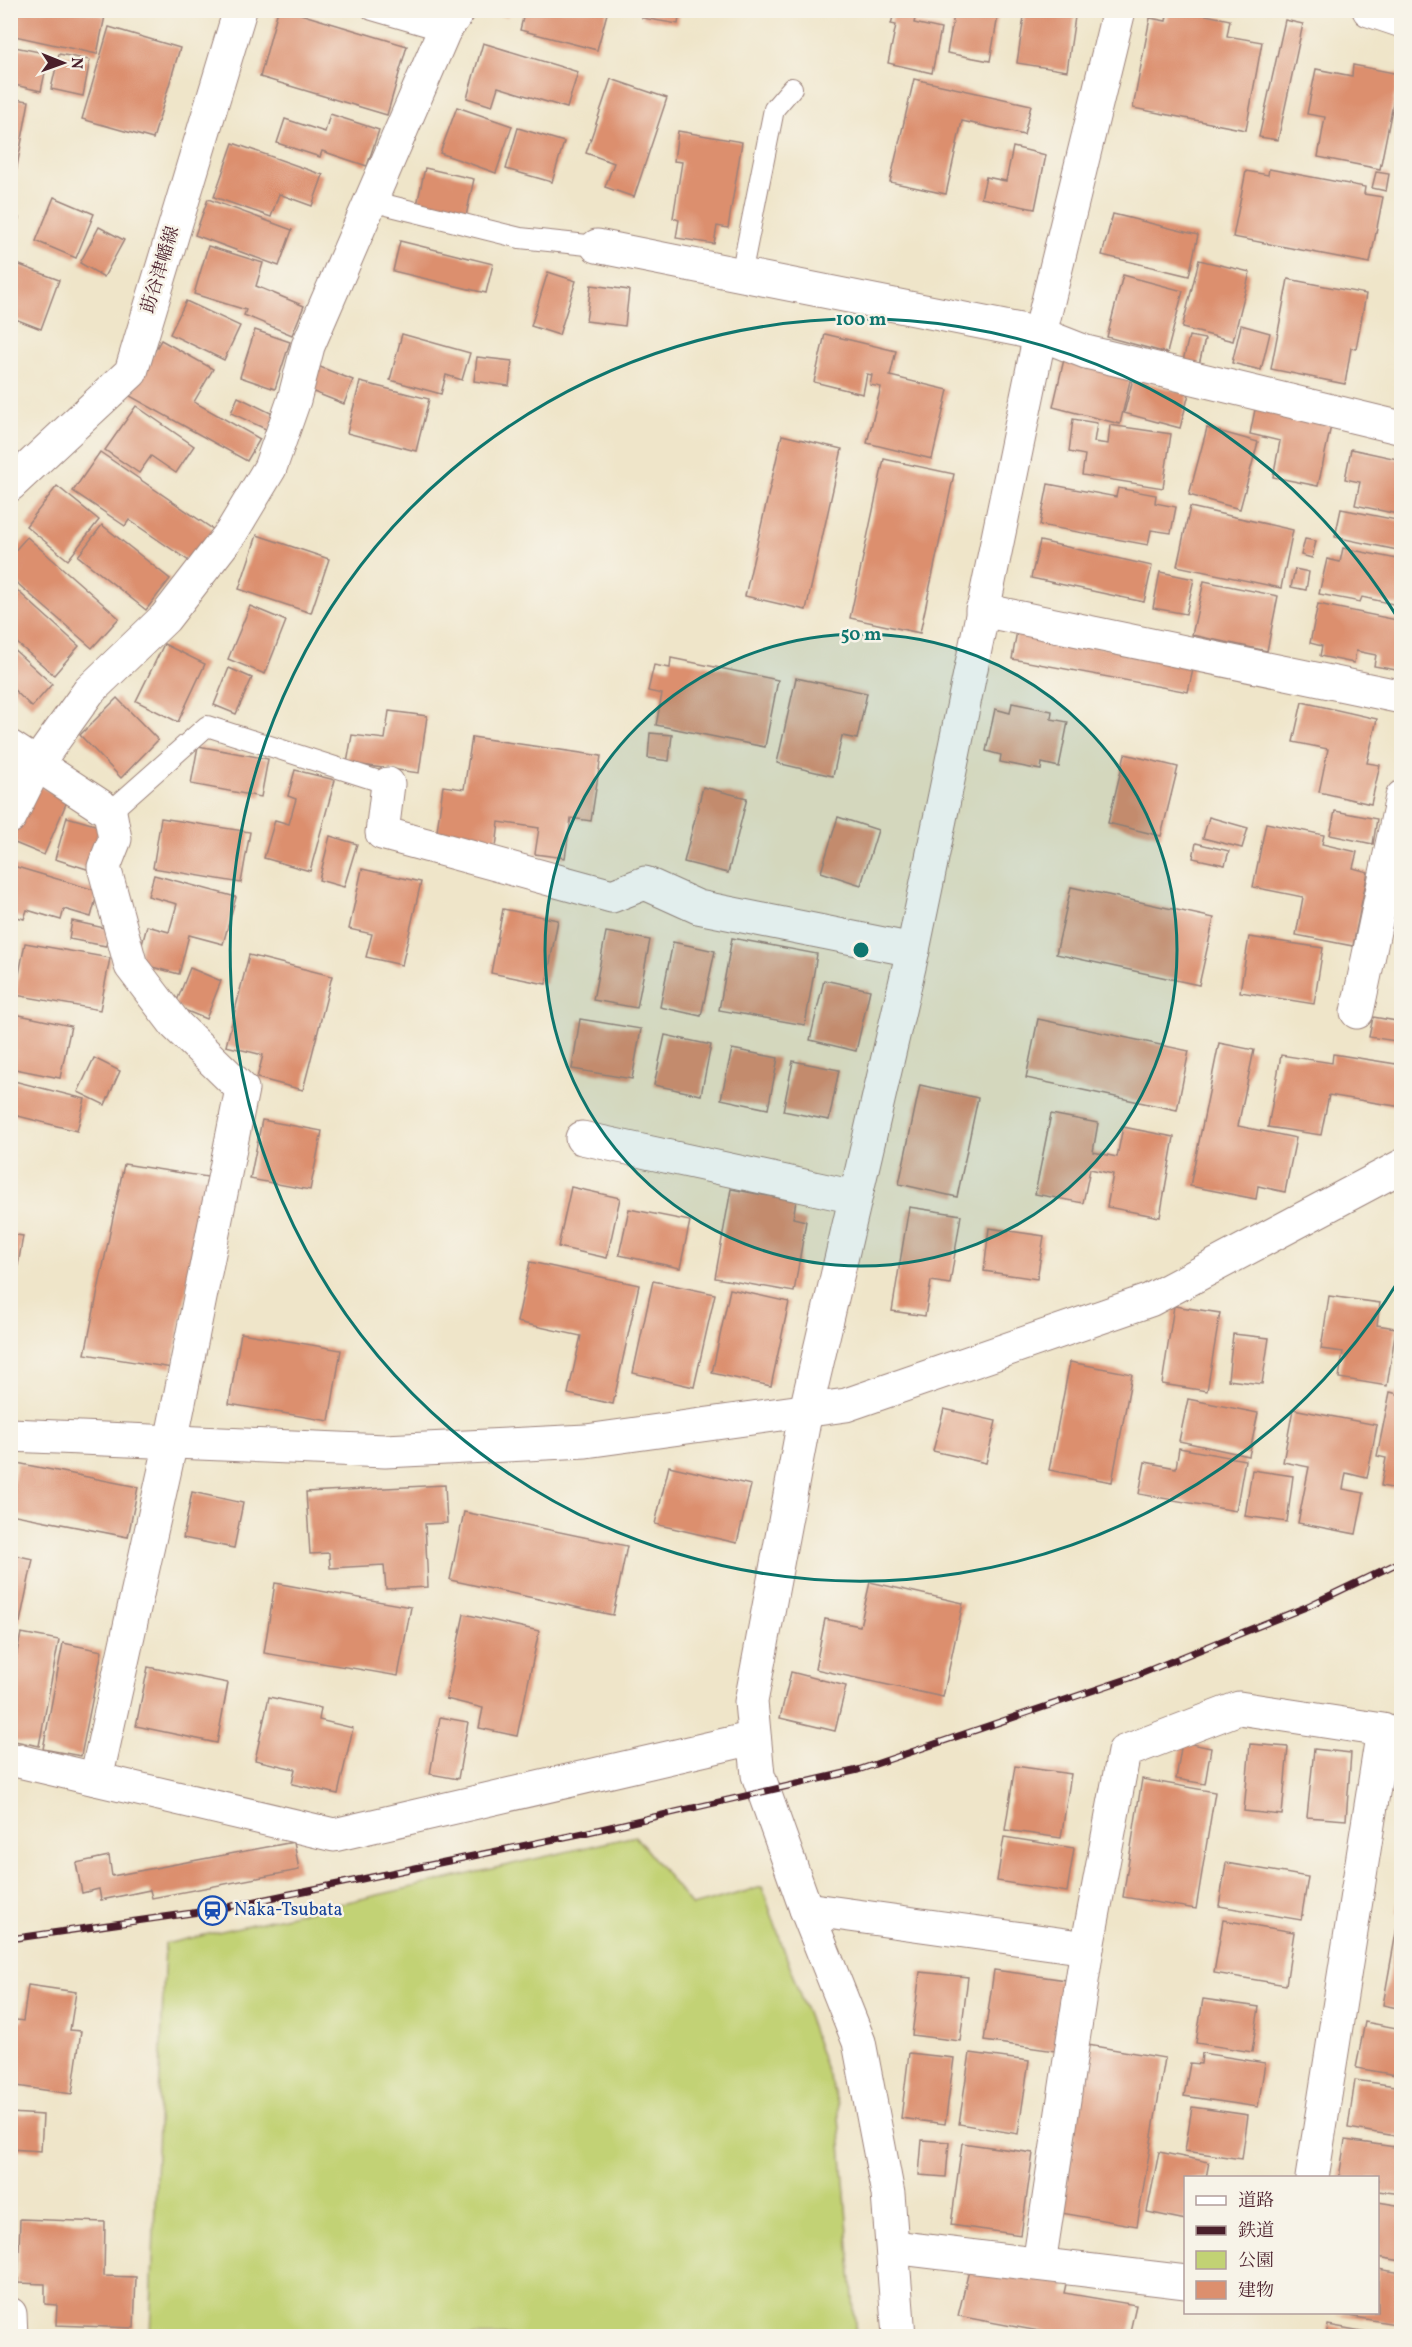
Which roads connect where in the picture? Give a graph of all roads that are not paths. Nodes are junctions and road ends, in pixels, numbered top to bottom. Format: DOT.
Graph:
graph roads {
  1 [pos="240,10"];
  2 [pos="372,10"];
  3 [pos="1119,10"];
  4 [pos="1369,10"];
  5 [pos="451,21"];
  6 [pos="1401,21"];
  7 [pos="792,88"];
  8 [pos="371,201"];
  9 [pos="597,246"];
  10 [pos="741,275"];
  11 [pos="1040,334"];
  12 [pos="1401,428"];
  13 [pos="10,485"];
  14 [pos="982,610"];
  15 [pos="1401,697"];
  16 [pos="23,756"];
  17 [pos="388,784"];
  18 [pos="1401,797"];
  19 [pos="110,812"];
  20 [pos="10,817"];
  21 [pos="1389,924"];
  22 [pos="913,950"];
  23 [pos="1357,1012"];
  24 [pos="582,1138"];
  25 [pos="1401,1166"];
  26 [pos="855,1197"];
  27 [pos="806,1410"];
  28 [pos="10,1435"];
  29 [pos="171,1442"];
  30 [pos="1392,1731"];
  31 [pos="754,1738"];
  32 [pos="10,1760"];
  33 [pos="96,1779"];
  34 [pos="806,1909"];
  35 [pos="1087,1948"];
  36 [pos="1311,2176"];
  37 [pos="893,2247"];
  38 [pos="1039,2264"];
  39 [pos="1184,2282"];
  40 [pos="10,2314"];
  41 [pos="11,2337"];
  42 [pos="899,2337"];
  1 -- 13 [label="street, 莇谷津幡線"];
  2 -- 5 [label="lane"];
  3 -- 11 [label="street"];
  4 -- 6 [label="street"];
  5 -- 8 [label="street"];
  7 -- 10 [label="lane"];
  8 -- 9 [label="lane"];
  8 -- 16 [label="street"];
  9 -- 10 [label="street"];
  10 -- 11 [label="street"];
  11 -- 12 [label="street"];
  11 -- 14 [label="street"];
  14 -- 15 [label="street"];
  14 -- 22 [label="street"];
  16 -- 19 [label="street"];
  16 -- 20 [label="street"];
  17 -- 19 [label="lane"];
  17 -- 22 [label="street"];
  18 -- 21 [label="street"];
  19 -- 29 [label="street"];
  21 -- 23 [label="street"];
  22 -- 26 [label="street"];
  24 -- 26 [label="street"];
  25 -- 27 [label="street"];
  26 -- 27 [label="street"];
  27 -- 29 [label="street"];
  27 -- 31 [label="street"];
  28 -- 29 [label="street"];
  29 -- 33 [label="street"];
  30 -- 35 [label="street"];
  30 -- 36 [label="street"];
  31 -- 33 [label="street"];
  31 -- 34 [label="street"];
  32 -- 33 [label="street"];
  34 -- 35 [label="street"];
  34 -- 37 [label="street"];
  35 -- 38 [label="street"];
  37 -- 38 [label="street"];
  37 -- 42 [label="street"];
  38 -- 39 [label="street"];
  40 -- 41 [label="street"];
}
